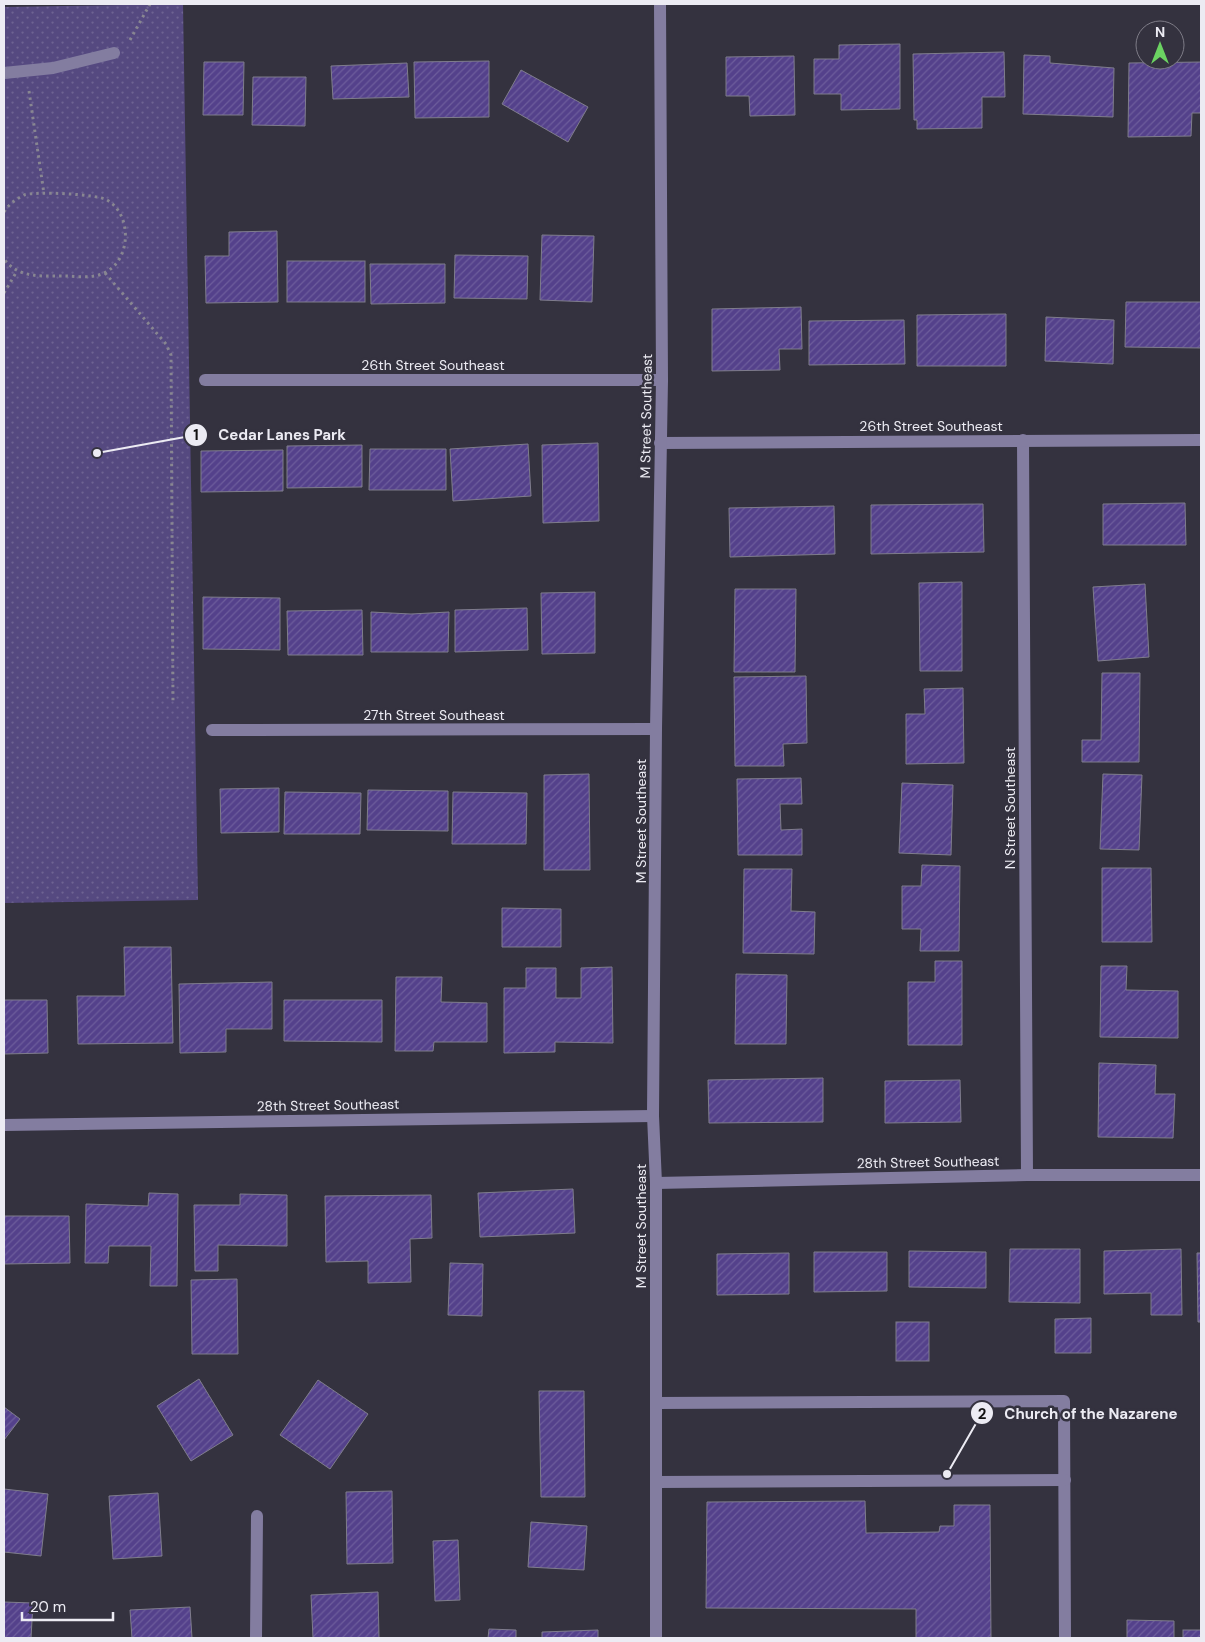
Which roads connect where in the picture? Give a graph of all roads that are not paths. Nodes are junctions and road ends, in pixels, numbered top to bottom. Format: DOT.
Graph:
graph roads {
  1 [pos="660,4"];
  2 [pos="114,53"];
  3 [pos="4,73"];
  4 [pos="205,380"];
  5 [pos="662,380"];
  6 [pos="1023,440"];
  7 [pos="1201,440"];
  8 [pos="660,443"];
  9 [pos="212,730"];
  10 [pos="656,730"];
  11 [pos="654,1116"];
  12 [pos="4,1125"];
  13 [pos="1028,1175"];
  14 [pos="1201,1175"];
  15 [pos="656,1183"];
  16 [pos="656,1403"];
  17 [pos="1065,1480"];
  18 [pos="656,1482"];
  19 [pos="257,1516"];
  20 [pos="256,1638"];
  21 [pos="656,1638"];
  22 [pos="1066,1638"];
  1 -- 5 [label="street, M Street Southeast"];
  2 -- 3 [label="street"];
  4 -- 5 [label="street, 26th Street Southeast"];
  5 -- 8 [label="street, M Street Southeast"];
  6 -- 7 [label="street, 26th Street Southeast"];
  6 -- 8 [label="street, 26th Street Southeast"];
  6 -- 13 [label="street, N Street Southeast"];
  8 -- 10 [label="street, M Street Southeast"];
  9 -- 10 [label="street, 27th Street Southeast"];
  10 -- 11 [label="street, M Street Southeast"];
  11 -- 12 [label="street, 28th Street Southeast"];
  11 -- 15 [label="street, M Street Southeast"];
  13 -- 14 [label="street, 28th Street Southeast"];
  13 -- 15 [label="street, 28th Street Southeast"];
  15 -- 16 [label="street, M Street Southeast"];
  16 -- 17 [label="street"];
  16 -- 18 [label="street, M Street Southeast"];
  17 -- 18 [label="street"];
  17 -- 22 [label="street"];
  18 -- 21 [label="street, M Street Southeast"];
  19 -- 20 [label="street"];
}
